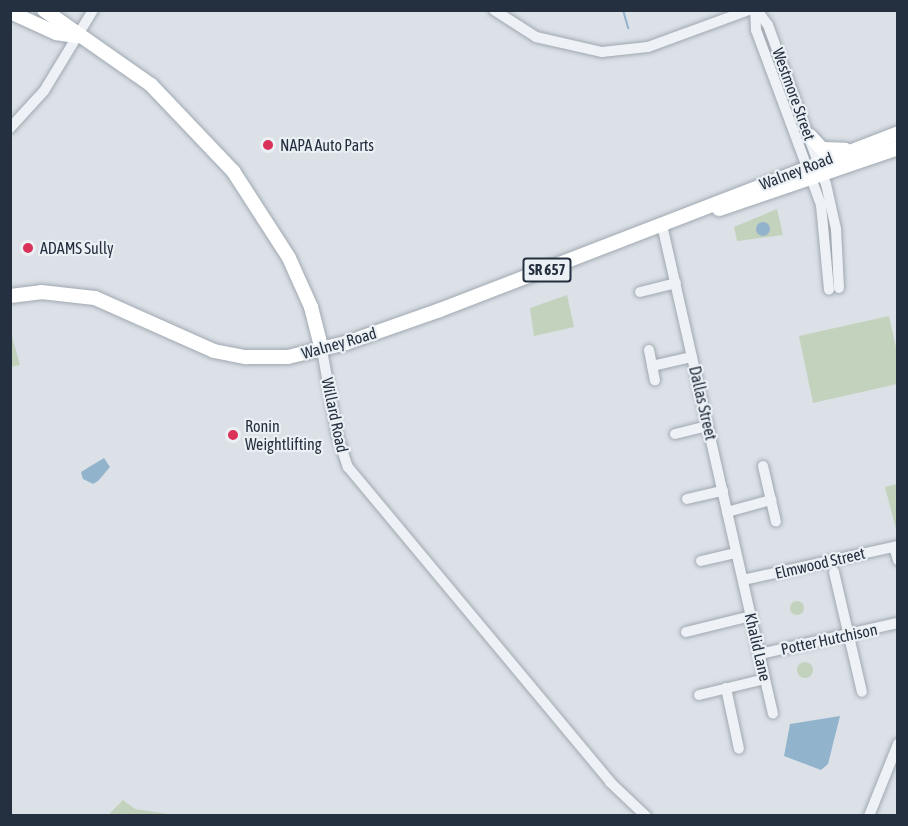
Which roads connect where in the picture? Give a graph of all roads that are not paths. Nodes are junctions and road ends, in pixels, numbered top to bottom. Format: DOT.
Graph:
graph roads {
  1 [pos="44,10"];
  2 [pos="93,10"];
  3 [pos="494,10"];
  4 [pos="749,10"];
  5 [pos="756,10"];
  6 [pos="10,12"];
  7 [pos="76,36"];
  8 [pos="10,128"];
  9 [pos="897,133"];
  10 [pos="810,136"];
  11 [pos="897,148"];
  12 [pos="853,149"];
  13 [pos="815,171"];
  14 [pos="662,225"];
  15 [pos="676,284"];
  16 [pos="834,289"];
  17 [pos="640,292"];
  18 [pos="10,296"];
  19 [pos="322,350"];
  20 [pos="649,350"];
  21 [pos="692,357"];
  22 [pos="652,366"];
  23 [pos="656,380"];
  24 [pos="708,426"];
  25 [pos="675,434"];
  26 [pos="763,466"];
  27 [pos="723,491"];
  28 [pos="687,499"];
  29 [pos="771,500"];
  30 [pos="727,512"];
  31 [pos="777,522"];
  32 [pos="896,546"];
  33 [pos="736,553"];
  34 [pos="897,560"];
  35 [pos="701,561"];
  36 [pos="834,572"];
  37 [pos="743,580"];
  38 [pos="751,616"];
  39 [pos="897,623"];
  40 [pos="686,632"];
  41 [pos="848,634"];
  42 [pos="759,654"];
  43 [pos="765,679"];
  44 [pos="726,688"];
  45 [pos="862,692"];
  46 [pos="699,695"];
  47 [pos="773,714"];
  48 [pos="897,744"];
  49 [pos="739,749"];
  50 [pos="646,816"];
  51 [pos="869,816"];
  1 -- 7 [label="main road, Willard Road"];
  2 -- 7 [label="street"];
  3 -- 4 [label="street"];
  5 -- 10 [label="street, Westmore Street"];
  5 -- 13 [label="street, Westmore Street"];
  6 -- 7 [label="main road, Willard Road"];
  7 -- 8 [label="street"];
  7 -- 19 [label="main road, Willard Road"];
  9 -- 12 [label="main road, Walney Road / SR 657"];
  10 -- 12 [label="main road"];
  10 -- 13 [label="street, Westmore Street"];
  11 -- 13 [label="main road, Walney Road / SR 657"];
  12 -- 13 [label="main road, Walney Road / SR 657"];
  13 -- 14 [label="main road, Walney Road / SR 657"];
  13 -- 16 [label="street, Westmore Street"];
  14 -- 15 [label="street, Dallas Street"];
  14 -- 19 [label="main road, Walney Road / SR 657"];
  15 -- 17 [label="street"];
  15 -- 21 [label="street, Dallas Street"];
  18 -- 19 [label="main road, Walney Road / SR 657"];
  19 -- 50 [label="street, Willard Road"];
  20 -- 22 [label="street"];
  21 -- 22 [label="street"];
  21 -- 24 [label="street, Dallas Street"];
  22 -- 23 [label="street"];
  24 -- 25 [label="street"];
  24 -- 27 [label="street, Dallas Street"];
  26 -- 29 [label="street"];
  27 -- 28 [label="street"];
  27 -- 30 [label="street, Dallas Street"];
  29 -- 30 [label="street"];
  29 -- 31 [label="street"];
  30 -- 33 [label="street, Dallas Street"];
  32 -- 34 [label="street"];
  32 -- 37 [label="street, Elmwood Street"];
  33 -- 35 [label="street"];
  33 -- 37 [label="street, Dallas Street"];
  36 -- 41 [label="street"];
  37 -- 38 [label="street, Khalid Lane"];
  38 -- 40 [label="street"];
  38 -- 42 [label="street, Khalid Lane"];
  39 -- 41 [label="street, Potter Hutchison"];
  41 -- 42 [label="street, Potter Hutchison"];
  41 -- 45 [label="street"];
  42 -- 43 [label="street, Khalid Lane"];
  43 -- 44 [label="street"];
  43 -- 47 [label="street, Khalid Lane"];
  44 -- 46 [label="street"];
  44 -- 49 [label="street"];
  48 -- 51 [label="street"];
}
